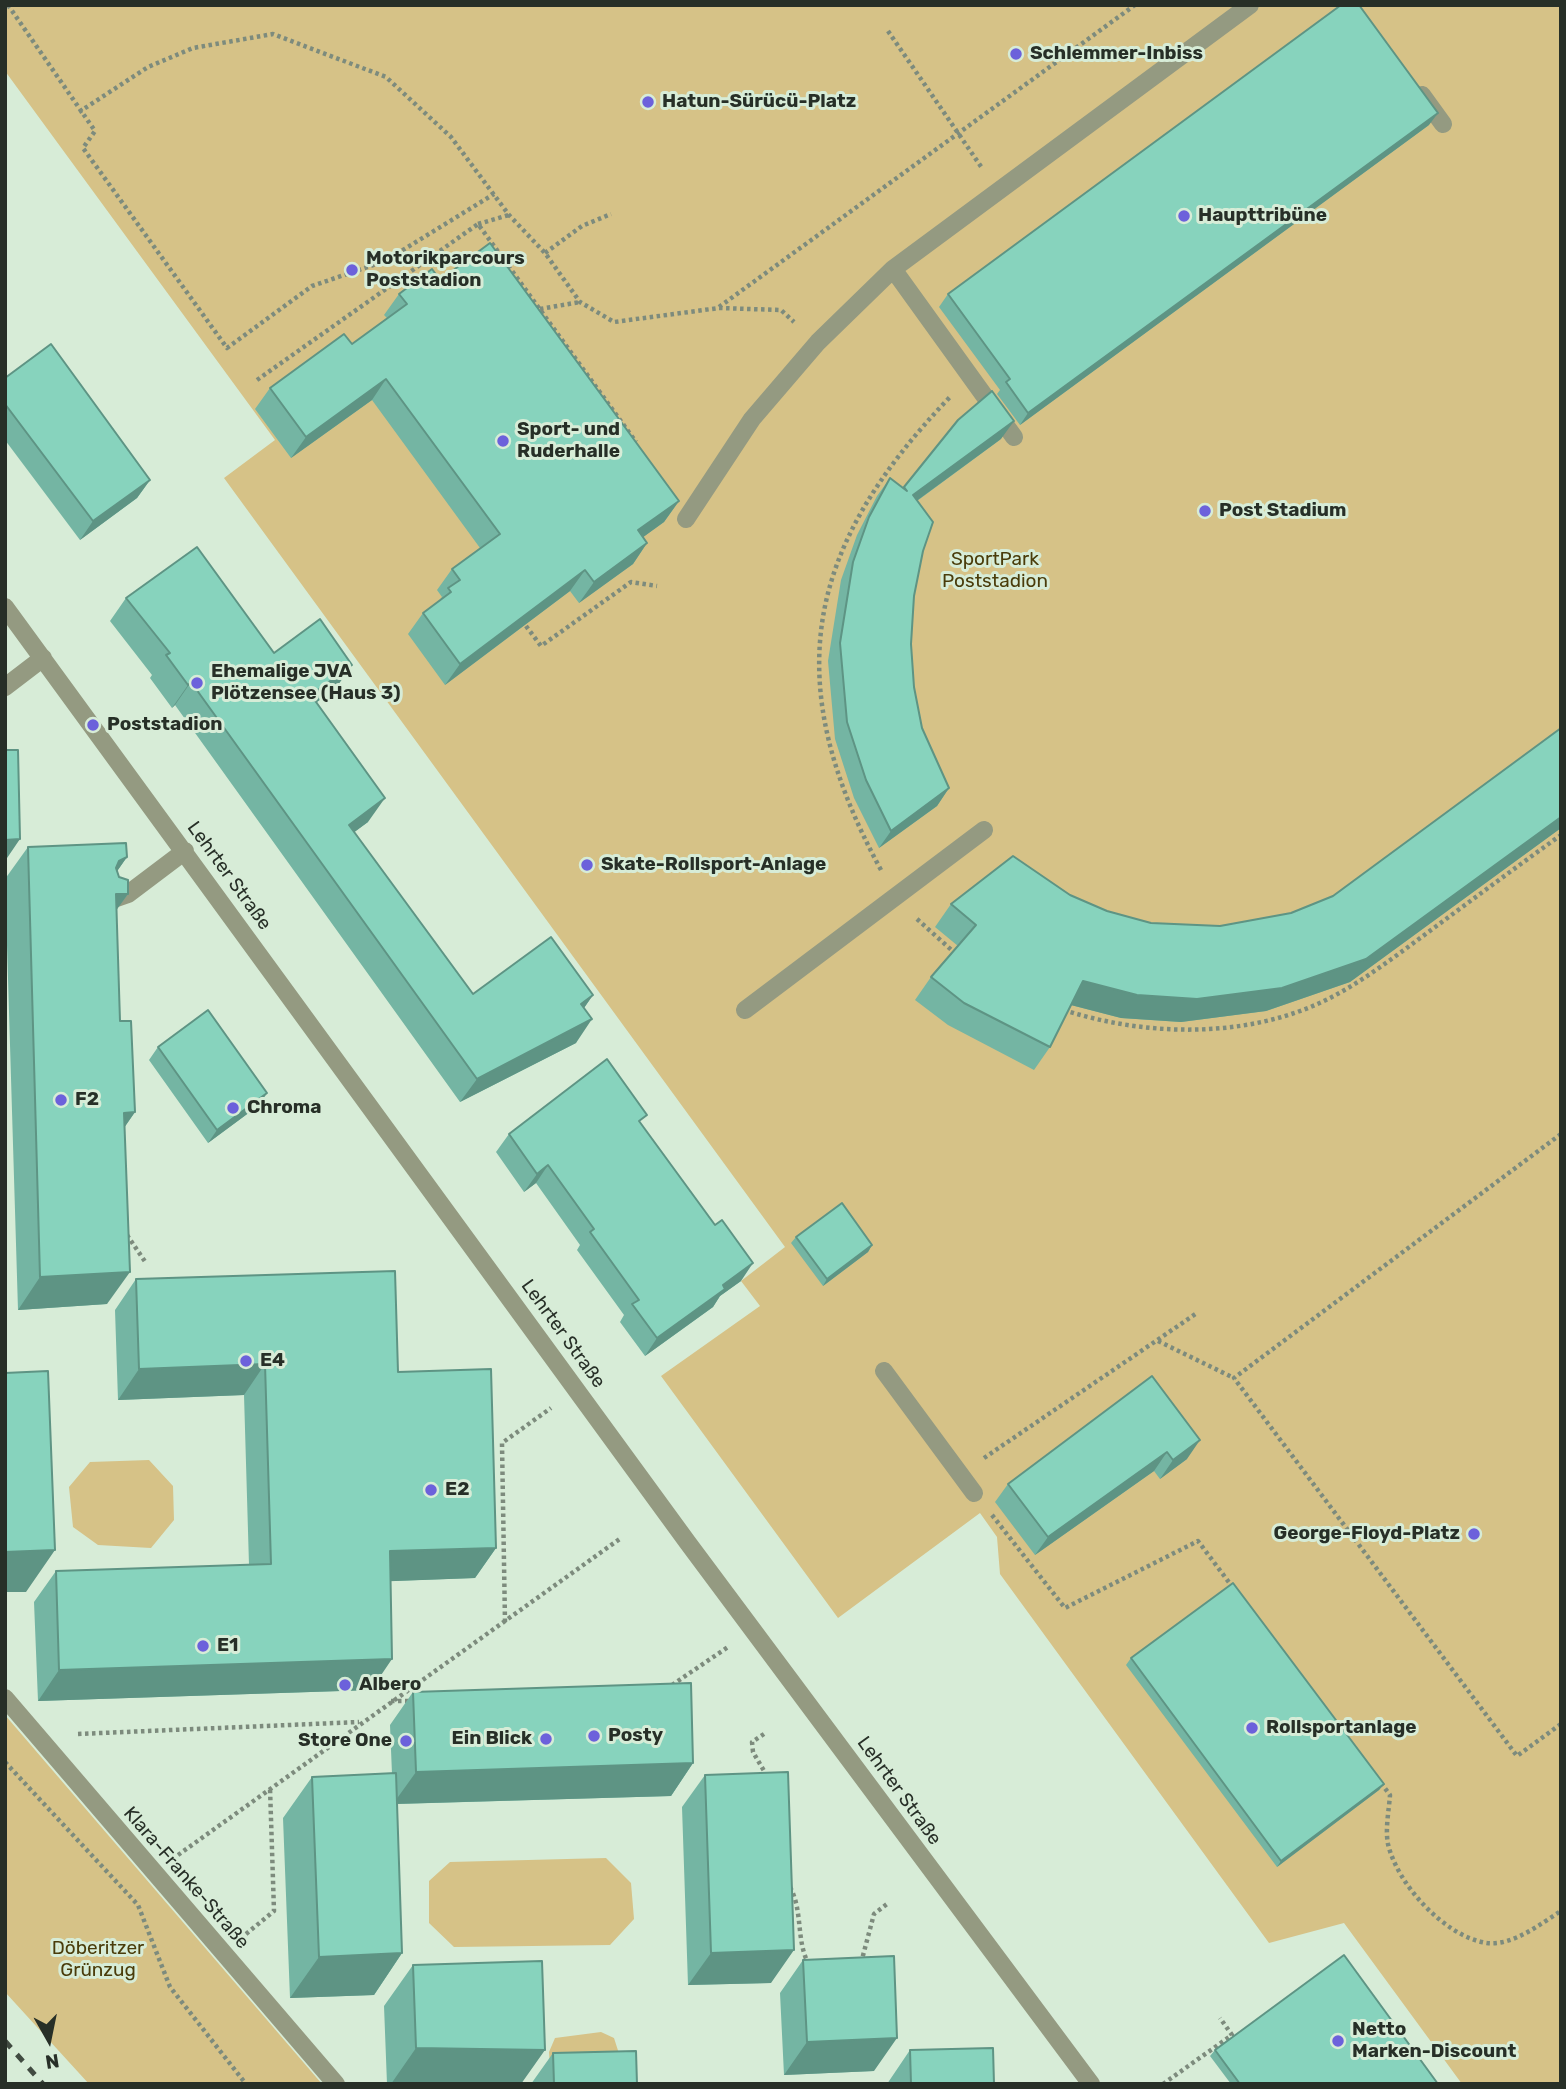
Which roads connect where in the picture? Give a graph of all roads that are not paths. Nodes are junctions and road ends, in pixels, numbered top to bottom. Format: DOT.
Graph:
graph roads {
  1 [pos="1250,5"];
  2 [pos="1411,81"];
  3 [pos="1443,124"];
  4 [pos="893,269"];
  5 [pos="1014,437"];
  6 [pos="686,519"];
  7 [pos="7,612"];
  8 [pos="43,658"];
  9 [pos="5,687"];
  10 [pos="984,830"];
  11 [pos="185,851"];
  12 [pos="104,902"];
  13 [pos="746,1010"];
  14 [pos="884,1371"];
  15 [pos="974,1493"];
  16 [pos="5,1698"];
  17 [pos="336,2084"];
  18 [pos="1091,2084"];
  1 -- 4 [label="street"];
  2 -- 3 [label="street"];
  4 -- 5 [label="street"];
  4 -- 6 [label="street"];
  7 -- 8 [label="street, Lehrter Straße"];
  8 -- 9 [label="street"];
  8 -- 11 [label="street, Lehrter Straße"];
  10 -- 13 [label="street"];
  11 -- 12 [label="street"];
  11 -- 18 [label="street, Lehrter Straße"];
  14 -- 15 [label="street"];
  16 -- 17 [label="street, Klara-Franke-Straße"];
}
